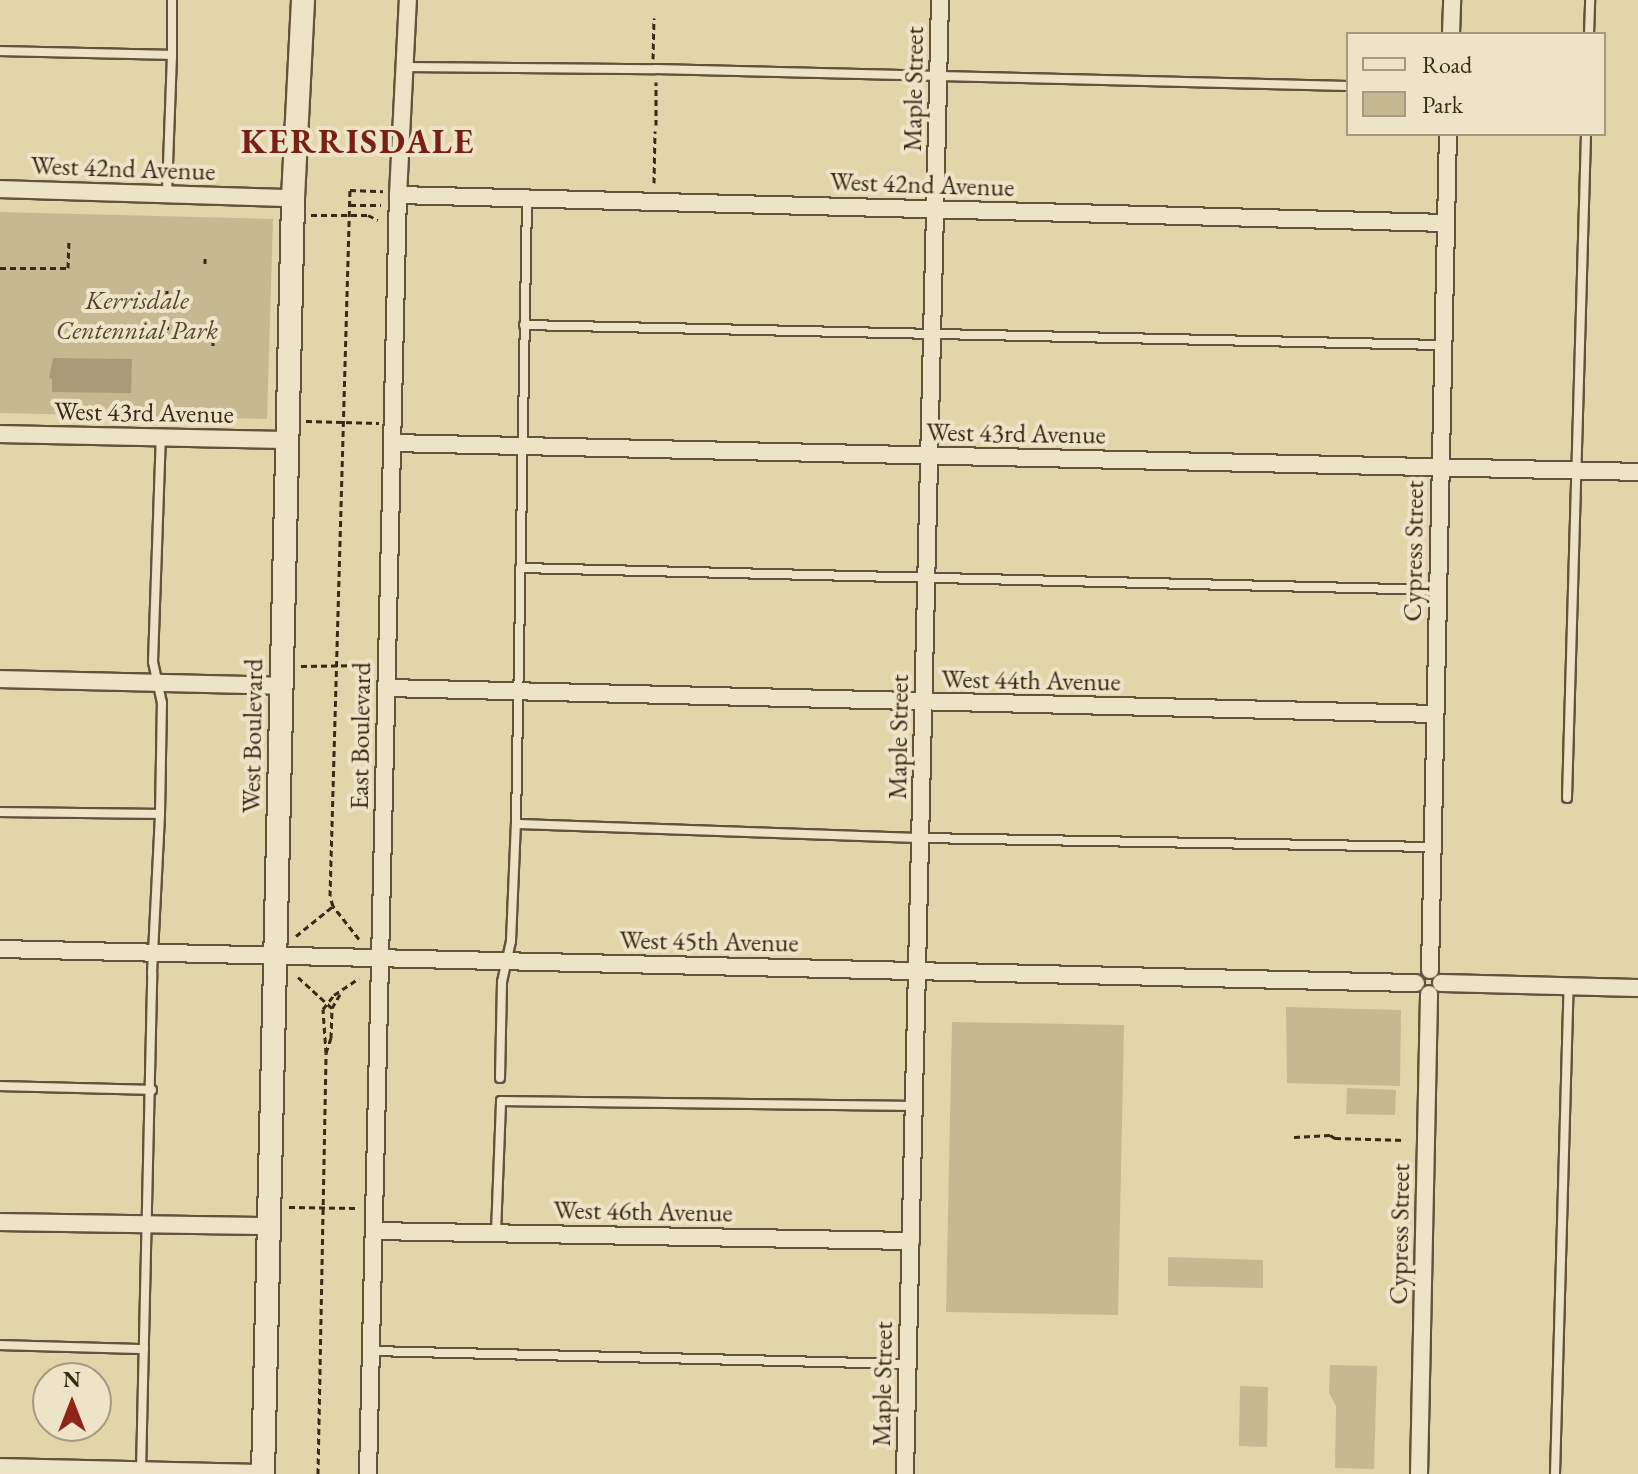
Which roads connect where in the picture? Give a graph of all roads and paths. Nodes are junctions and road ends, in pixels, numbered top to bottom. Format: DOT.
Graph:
graph roads {
  1 [pos="172,0"];
  2 [pos="303,0"];
  3 [pos="408,0"];
  4 [pos="940,0"];
  5 [pos="1452,0"];
  6 [pos="1590,0"];
  7 [pos="654,18"];
  8 [pos="1451,32"];
  9 [pos="1589,32"];
  10 [pos="0,51"];
  11 [pos="172,55"];
  12 [pos="653,59"];
  13 [pos="402,67"];
  14 [pos="938,76"];
  15 [pos="656,78"];
  16 [pos="1346,86"];
  17 [pos="656,125"];
  18 [pos="655,131"];
  19 [pos="1448,136"];
  20 [pos="1586,136"];
  21 [pos="654,183"];
  22 [pos="0,189"];
  23 [pos="167,194"];
  24 [pos="398,195"];
  25 [pos="527,199"];
  26 [pos="350,205"];
  27 [pos="298,207"];
  28 [pos="934,209"];
  29 [pos="349,215"];
  30 [pos="378,220"];
  31 [pos="1445,223"];
  32 [pos="69,242"];
  33 [pos="205,258"];
  34 [pos="205,265"];
  35 [pos="0,268"];
  36 [pos="167,288"];
  37 [pos="167,297"];
  38 [pos="524,325"];
  39 [pos="932,333"];
  40 [pos="210,340"];
  41 [pos="1443,345"];
  42 [pos="213,346"];
  43 [pos="306,421"];
  44 [pos="344,423"];
  45 [pos="379,423"];
  46 [pos="0,434"];
  47 [pos="161,438"];
  48 [pos="288,440"];
  49 [pos="392,443"];
  50 [pos="521,447"];
  51 [pos="929,456"];
  52 [pos="1440,468"];
  53 [pos="1577,471"];
  54 [pos="1638,472"];
  55 [pos="520,568"];
  56 [pos="926,580"];
  57 [pos="1438,590"];
  58 [pos="298,665"];
  59 [pos="338,665"];
  60 [pos="374,665"];
  61 [pos="0,679"];
  62 [pos="158,683"];
  63 [pos="282,686"];
  64 [pos="387,688"];
  65 [pos="516,692"];
  66 [pos="922,702"];
  67 [pos="1434,714"];
  68 [pos="1567,798"];
  69 [pos="0,812"];
  70 [pos="160,814"];
  71 [pos="516,824"];
  72 [pos="921,838"];
  73 [pos="1430,847"];
  74 [pos="333,906"];
  75 [pos="295,937"];
  76 [pos="359,939"];
  77 [pos="0,949"];
  78 [pos="154,952"];
  79 [pos="276,955"];
  80 [pos="380,958"];
  81 [pos="506,961"];
  82 [pos="353,971"];
  83 [pos="917,971"];
  84 [pos="298,977"];
  85 [pos="359,978"];
  86 [pos="1433,982"];
  87 [pos="352,984"];
  88 [pos="1569,986"];
  89 [pos="1638,988"];
  90 [pos="340,994"];
  91 [pos="326,1003"];
  92 [pos="332,1008"];
  93 [pos="326,1053"];
  94 [pos="500,1078"];
  95 [pos="0,1086"];
  96 [pos="152,1090"];
  97 [pos="914,1106"];
  98 [pos="1294,1137"];
  99 [pos="1405,1140"];
  100 [pos="324,1206"];
  101 [pos="285,1207"];
  102 [pos="358,1208"];
  103 [pos="0,1222"];
  104 [pos="147,1226"];
  105 [pos="269,1226"];
  106 [pos="374,1231"];
  107 [pos="496,1234"];
  108 [pos="911,1241"];
  109 [pos="0,1345"];
  110 [pos="144,1349"];
  111 [pos="372,1351"];
  112 [pos="908,1364"];
  113 [pos="0,1467"];
  114 [pos="141,1472"];
  115 [pos="263,1473"];
  116 [pos="318,1474"];
  117 [pos="368,1474"];
  118 [pos="905,1474"];
  119 [pos="1419,1474"];
  120 [pos="1555,1474"];
  1 -- 11 [label="lane"];
  2 -- 27 [label="street, West Boulevard"];
  3 -- 13 [label="street, East Boulevard"];
  4 -- 14 [label="street, Maple Street"];
  5 -- 8 [label="street"];
  6 -- 9 [label="lane"];
  7 -- 12 [label="path"];
  10 -- 11 [label="lane"];
  11 -- 23 [label="lane"];
  13 -- 14 [label="lane"];
  13 -- 24 [label="street, East Boulevard"];
  14 -- 16 [label="lane"];
  14 -- 28 [label="street, Maple Street"];
  15 -- 17 [label="path"];
  18 -- 21 [label="path"];
  19 -- 31 [label="street, Cypress Street"];
  20 -- 53 [label="lane"];
  22 -- 23 [label="street, West 42nd Avenue"];
  23 -- 27 [label="street, West 42nd Avenue"];
  24 -- 25 [label="street, West 42nd Avenue"];
  24 -- 26 [label="path"];
  24 -- 26 [label="path"];
  24 -- 49 [label="street, East Boulevard"];
  25 -- 28 [label="street, West 42nd Avenue"];
  25 -- 38 [label="lane"];
  26 -- 29 [label="path"];
  27 -- 29 [label="path"];
  27 -- 48 [label="street, West Boulevard"];
  28 -- 31 [label="street, West 42nd Avenue"];
  28 -- 39 [label="street, Maple Street"];
  29 -- 30 [label="path"];
  29 -- 44 [label="path"];
  31 -- 41 [label="street, Cypress Street"];
  32 -- 35 [label="path"];
  33 -- 34 [label="path"];
  36 -- 37 [label="path"];
  38 -- 39 [label="lane"];
  38 -- 50 [label="lane"];
  39 -- 41 [label="lane"];
  39 -- 51 [label="street, Maple Street"];
  40 -- 42 [label="path"];
  41 -- 52 [label="street, Cypress Street"];
  43 -- 44 [label="path"];
  44 -- 45 [label="path"];
  44 -- 59 [label="path"];
  46 -- 47 [label="street, West 43rd Avenue"];
  47 -- 48 [label="street, West 43rd Avenue"];
  47 -- 62 [label="lane"];
  48 -- 63 [label="street, West Boulevard"];
  49 -- 50 [label="street, West 43rd Avenue"];
  49 -- 64 [label="street, East Boulevard"];
  50 -- 51 [label="street, West 43rd Avenue"];
  50 -- 55 [label="lane"];
  51 -- 52 [label="street, West 43rd Avenue"];
  51 -- 56 [label="street, Maple Street"];
  52 -- 53 [label="street, West 43rd Avenue"];
  52 -- 57 [label="street, Cypress Street"];
  53 -- 54 [label="street, West 43rd Avenue"];
  53 -- 68 [label="lane"];
  55 -- 56 [label="lane"];
  55 -- 65 [label="lane"];
  56 -- 57 [label="lane"];
  56 -- 66 [label="street, Maple Street"];
  57 -- 67 [label="street, Cypress Street"];
  58 -- 59 [label="path"];
  59 -- 60 [label="path"];
  59 -- 74 [label="path"];
  61 -- 62 [label="street"];
  62 -- 63 [label="street"];
  62 -- 70 [label="lane"];
  63 -- 79 [label="street, West Boulevard"];
  64 -- 65 [label="street, West 44th Avenue"];
  64 -- 80 [label="street, East Boulevard"];
  65 -- 66 [label="street, West 44th Avenue"];
  65 -- 71 [label="lane"];
  66 -- 67 [label="street, West 44th Avenue"];
  66 -- 72 [label="street, Maple Street"];
  67 -- 73 [label="street, Cypress Street"];
  69 -- 70 [label="lane"];
  70 -- 78 [label="lane"];
  71 -- 72 [label="lane"];
  71 -- 81 [label="lane"];
  72 -- 73 [label="lane"];
  72 -- 83 [label="street, Maple Street"];
  73 -- 86 [label="street, Cypress Street"];
  74 -- 75 [label="path"];
  74 -- 76 [label="path"];
  77 -- 78 [label="street, West 45th Avenue"];
  78 -- 79 [label="street, West 45th Avenue"];
  78 -- 96 [label="lane"];
  79 -- 80 [label="street, West 45th Avenue"];
  79 -- 105 [label="street, West Boulevard"];
  80 -- 81 [label="street, West 45th Avenue"];
  80 -- 106 [label="street, East Boulevard"];
  81 -- 83 [label="street, West 45th Avenue"];
  81 -- 94 [label="lane"];
  82 -- 87 [label="path"];
  83 -- 86 [label="street, West 45th Avenue"];
  83 -- 97 [label="street, Maple Street"];
  84 -- 91 [label="path"];
  85 -- 87 [label="path"];
  86 -- 88 [label="street"];
  86 -- 119 [label="street, Cypress Street"];
  87 -- 90 [label="path"];
  88 -- 89 [label="street"];
  88 -- 120 [label="lane"];
  90 -- 91 [label="path"];
  90 -- 92 [label="path"];
  91 -- 92 [label="path"];
  91 -- 93 [label="path"];
  92 -- 93 [label="path"];
  93 -- 100 [label="path"];
  95 -- 96 [label="lane"];
  96 -- 104 [label="lane"];
  97 -- 107 [label="lane"];
  97 -- 108 [label="street, Maple Street"];
  98 -- 99 [label="path"];
  100 -- 101 [label="path"];
  100 -- 102 [label="path"];
  100 -- 116 [label="path"];
  103 -- 104 [label="street"];
  104 -- 105 [label="street"];
  104 -- 110 [label="lane"];
  105 -- 115 [label="street, West Boulevard"];
  106 -- 107 [label="street, West 46th Avenue"];
  106 -- 111 [label="street, East Boulevard"];
  107 -- 108 [label="street, West 46th Avenue"];
  108 -- 112 [label="street, Maple Street"];
  109 -- 110 [label="lane"];
  110 -- 114 [label="lane"];
  111 -- 112 [label="lane"];
  111 -- 117 [label="street, East Boulevard"];
  112 -- 118 [label="street, Maple Street"];
  113 -- 114 [label="street"];
  114 -- 115 [label="street"];
}
